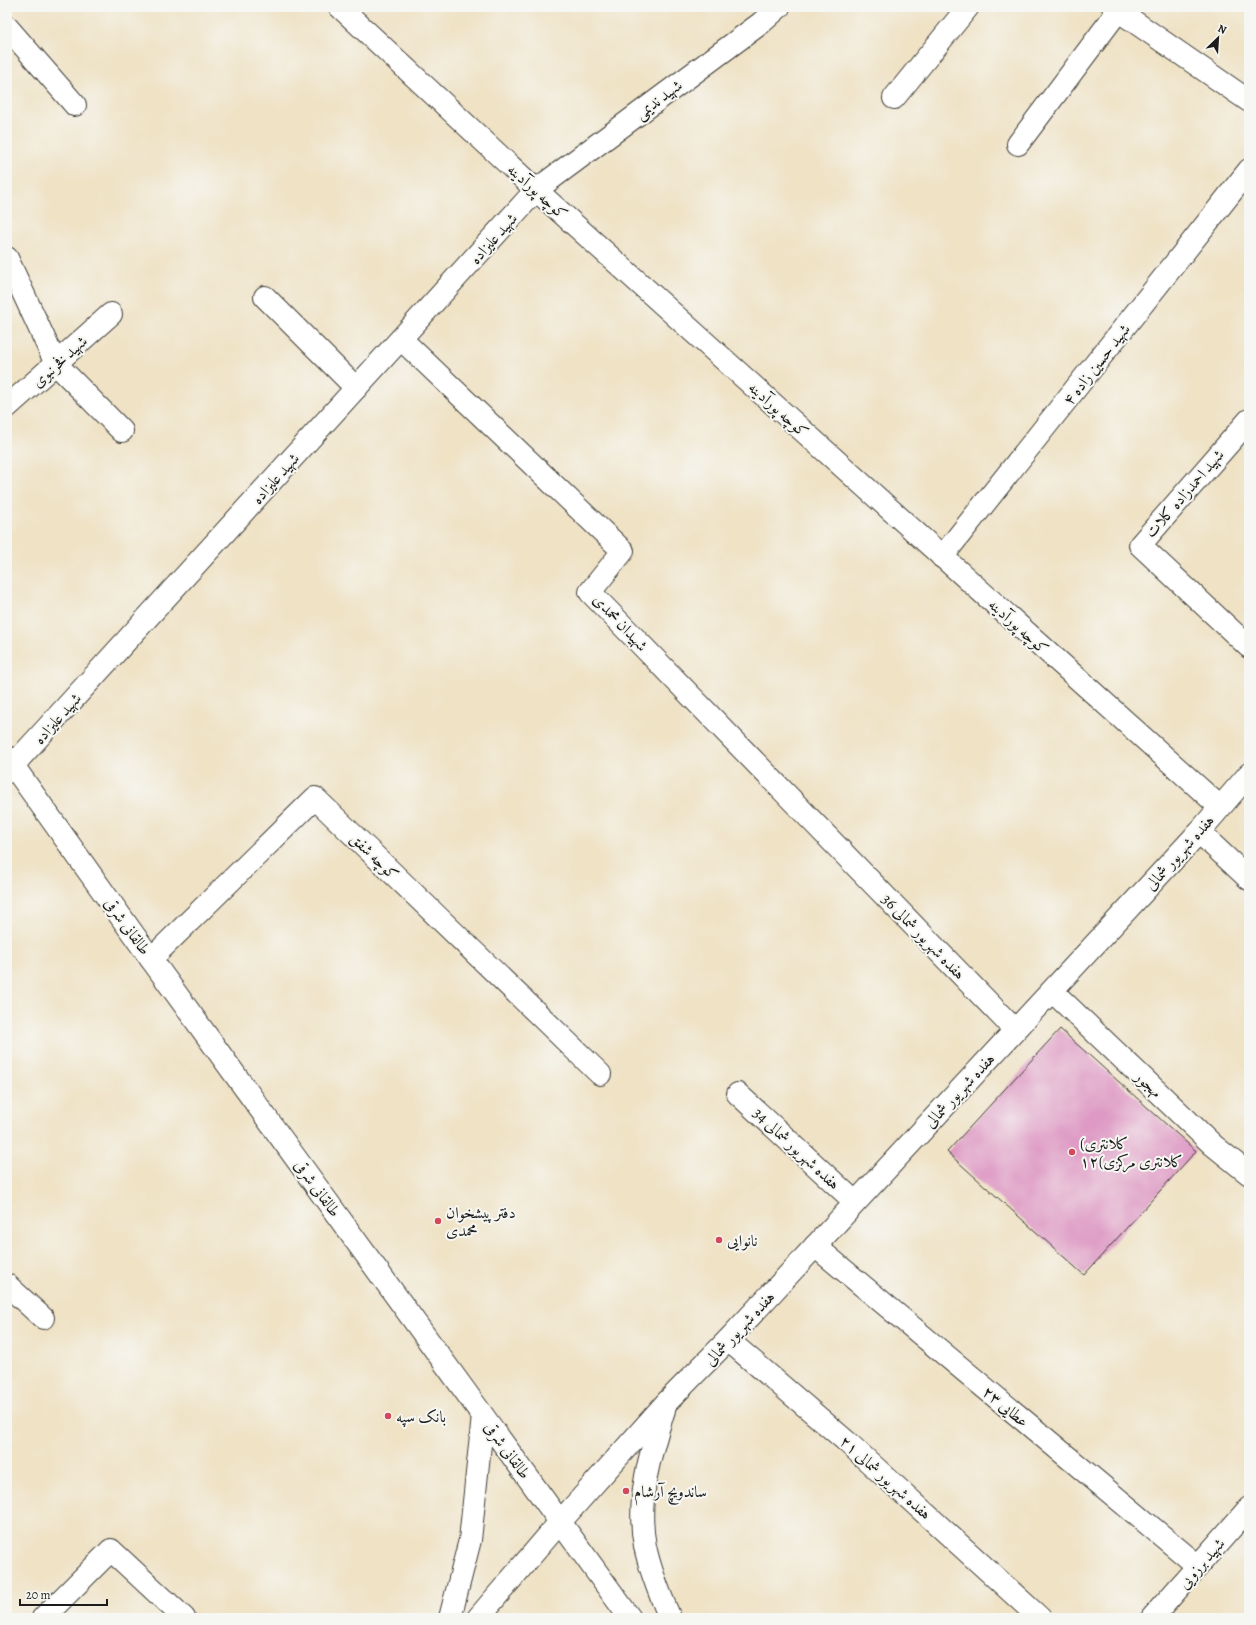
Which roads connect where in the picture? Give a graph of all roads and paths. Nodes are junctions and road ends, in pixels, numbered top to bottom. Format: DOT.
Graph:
graph roads {
  1 [pos="340,7"];
  2 [pos="779,7"];
  3 [pos="968,7"];
  4 [pos="1115,9"];
  5 [pos="7,27"];
  6 [pos="894,98"];
  7 [pos="1249,101"];
  8 [pos="75,105"];
  9 [pos="1018,144"];
  10 [pos="1249,170"];
  11 [pos="536,190"];
  12 [pos="7,258"];
  13 [pos="266,297"];
  14 [pos="111,314"];
  15 [pos="401,339"];
  16 [pos="56,364"];
  17 [pos="356,388"];
  18 [pos="7,407"];
  19 [pos="1249,420"];
  20 [pos="122,431"];
  21 [pos="942,557"];
  22 [pos="1249,647"];
  23 [pos="9,765"];
  24 [pos="1249,774"];
  25 [pos="1220,807"];
  26 [pos="1199,832"];
  27 [pos="833,842"];
  28 [pos="1249,879"];
  29 [pos="151,959"];
  30 [pos="1052,991"];
  31 [pos="1015,1030"];
  32 [pos="600,1074"];
  33 [pos="738,1094"];
  34 [pos="1249,1174"];
  35 [pos="855,1202"];
  36 [pos="815,1246"];
  37 [pos="7,1285"];
  38 [pos="43,1318"];
  39 [pos="728,1340"];
  40 [pos="666,1403"];
  41 [pos="483,1416"];
  42 [pos="1245,1521"];
  43 [pos="560,1522"];
  44 [pos="1198,1566"];
  45 [pos="43,1618"];
  46 [pos="184,1618"];
  47 [pos="450,1618"];
  48 [pos="478,1618"];
  49 [pos="630,1618"];
  50 [pos="670,1618"];
  51 [pos="1040,1618"];
  52 [pos="1152,1618"];
  1 -- 11 [label="street, کوچه پورآدینه"];
  2 -- 11 [label="street, شهید ندیمی"];
  3 -- 6 [label="street"];
  4 -- 7 [label="street"];
  4 -- 9 [label="street"];
  5 -- 8 [label="street"];
  10 -- 21 [label="street, ۴ شهید حسین زاده"];
  11 -- 15 [label="street, شهید علیزاده"];
  11 -- 21 [label="street, کوچه پورآدینه"];
  12 -- 16 [label="street"];
  13 -- 17 [label="street"];
  14 -- 16 [label="street, شهید فخرنبوی"];
  15 -- 17 [label="street, شهید علیزاده"];
  15 -- 27 [label="street, شهیدان محمدی"];
  16 -- 18 [label="street, شهید فخرنبوی"];
  16 -- 20 [label="street"];
  17 -- 23 [label="street, شهید علیزاده"];
  19 -- 22 [label="street, شهید احمدزاده کلات"];
  21 -- 25 [label="street, کوچه پورآدینه"];
  23 -- 29 [label="street, طالقانی شرقی"];
  24 -- 25 [label="street, هفده شهریور شمالی"];
  25 -- 26 [label="street, هفده شهریور شمالی"];
  26 -- 28 [label="street"];
  26 -- 30 [label="street, هفده شهریور شمالی"];
  27 -- 31 [label="street, هفده شهریور شمالی 36"];
  29 -- 32 [label="street, کوچه شفق"];
  29 -- 41 [label="street, طالقانی شرقی"];
  30 -- 31 [label="street, هفده شهریور شمالی"];
  30 -- 34 [label="street, مهجور"];
  31 -- 35 [label="street, هفده شهریور شمالی"];
  33 -- 35 [label="street, هفده شهریور شمالی 34"];
  35 -- 36 [label="street, هفده شهریور شمالی"];
  36 -- 39 [label="street, هفده شهریور شمالی"];
  36 -- 44 [label="street, عطایی ۲۳"];
  37 -- 38 [label="street"];
  39 -- 40 [label="street, هفده شهریور شمالی"];
  39 -- 51 [label="street, هفده شهریور شمالی ۲۱"];
  40 -- 43 [label="street, هفده شهریور شمالی"];
  40 -- 50 [label="street, هفده شهریور شمالی"];
  41 -- 43 [label="street, طالقانی شرقی"];
  41 -- 47 [label="street"];
  42 -- 44 [label="street, شهید برزویی"];
  43 -- 48 [label="street, هفده شهریور شمالی"];
  43 -- 49 [label="street, طالقانی شرقی"];
  44 -- 52 [label="street, شهید برزویی"];
  45 -- 46 [label="street"];
}
